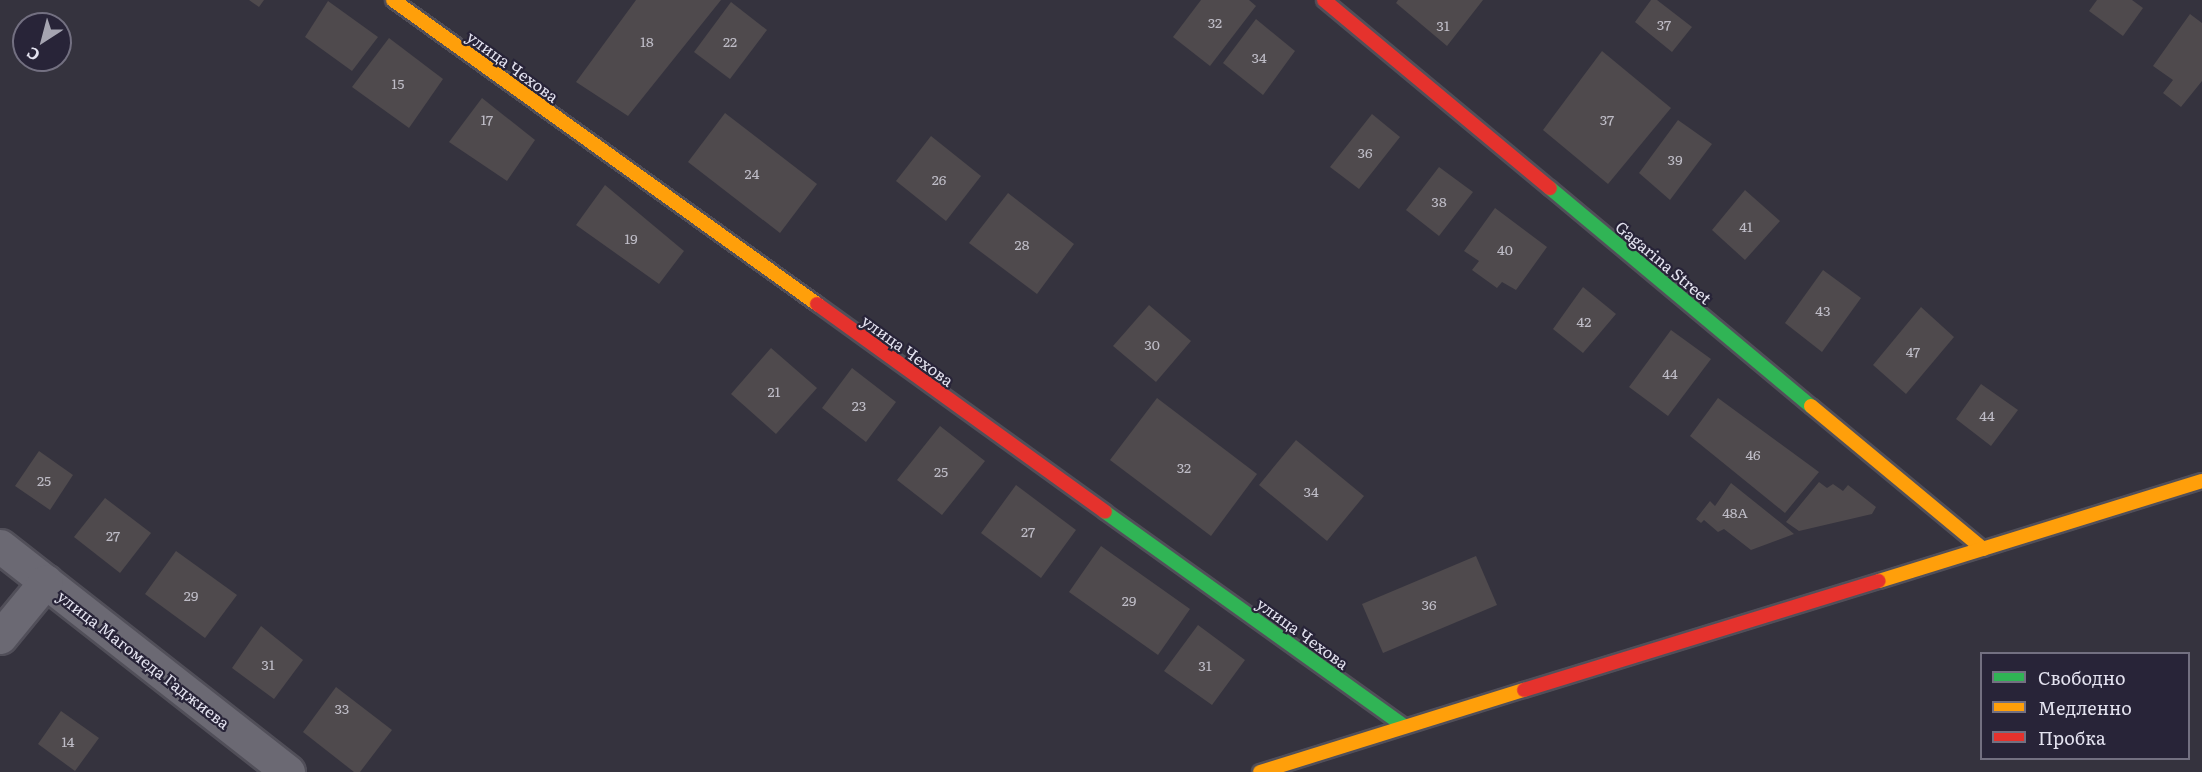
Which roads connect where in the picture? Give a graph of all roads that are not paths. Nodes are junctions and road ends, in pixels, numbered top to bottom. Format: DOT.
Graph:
graph roads {
  1 [pos="393,0"];
  2 [pos="1324,0"];
  3 [pos="2202,481"];
  4 [pos="0,546"];
  5 [pos="1983,549"];
  6 [pos="46,581"];
  7 [pos="0,637"];
  8 [pos="1404,726"];
  9 [pos="288,772"];
  10 [pos="1260,772"];
  1 -- 8 [label="street, улица Чехова"];
  2 -- 5 [label="street, Gagarina Street"];
  3 -- 5 [label="street"];
  4 -- 6 [label="street, улица Магомеда Гаджиева"];
  5 -- 8 [label="street"];
  6 -- 7 [label="street"];
  6 -- 9 [label="street, улица Магомеда Гаджиева"];
  8 -- 10 [label="street"];
}
